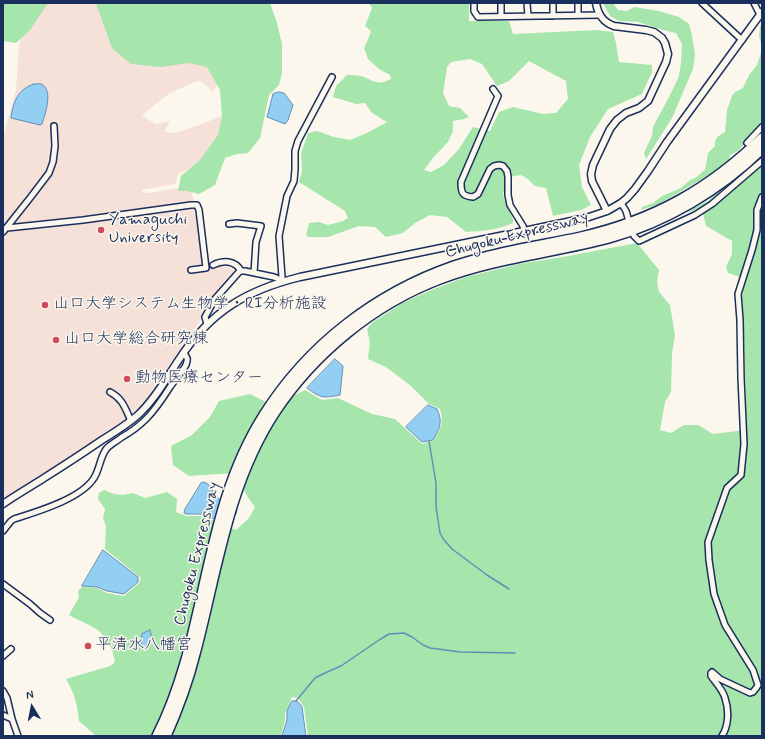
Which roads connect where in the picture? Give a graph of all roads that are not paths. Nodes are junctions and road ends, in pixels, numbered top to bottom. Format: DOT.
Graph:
graph roads {
  1 [pos="474,3"];
  2 [pos="501,3"];
  3 [pos="528,3"];
  4 [pos="553,3"];
  5 [pos="578,3"];
  6 [pos="596,3"];
  7 [pos="702,3"];
  8 [pos="754,3"];
  9 [pos="761,14"];
  10 [pos="578,15"];
  11 [pos="600,15"];
  12 [pos="501,16"];
  13 [pos="528,16"];
  14 [pos="553,16"];
  15 [pos="742,40"];
  16 [pos="332,77"];
  17 [pos="493,90"];
  18 [pos="54,126"];
  19 [pos="762,127"];
  20 [pos="762,138"];
  21 [pos="747,143"];
  22 [pos="762,149"];
  23 [pos="762,161"];
  24 [pos="762,197"];
  25 [pos="621,203"];
  26 [pos="607,210"];
  27 [pos="628,218"];
  28 [pos="229,224"];
  29 [pos="5,230"];
  30 [pos="524,232"];
  31 [pos="634,236"];
  32 [pos="213,265"];
  33 [pos="191,270"];
  34 [pos="241,271"];
  35 [pos="254,273"];
  36 [pos="281,281"];
  37 [pos="207,324"];
  38 [pos="183,353"];
  39 [pos="110,392"];
  40 [pos="131,421"];
  41 [pos="231,496"];
  42 [pos="3,504"];
  43 [pos="221,527"];
  44 [pos="3,531"];
  45 [pos="3,584"];
  46 [pos="50,620"];
  47 [pos="11,649"];
  48 [pos="3,656"];
  49 [pos="3,691"];
  50 [pos="3,715"];
  51 [pos="12,719"];
  52 [pos="18,736"];
  53 [pos="157,736"];
  54 [pos="166,736"];
  55 [pos="722,736"];
  1 -- 12 [label="street"];
  2 -- 12 [label="street"];
  3 -- 13 [label="street"];
  4 -- 14 [label="street"];
  5 -- 10 [label="street"];
  6 -- 11 [label="street"];
  7 -- 15 [label="street"];
  8 -- 9 [label="street"];
  9 -- 15 [label="street"];
  10 -- 11 [label="street"];
  10 -- 14 [label="street"];
  11 -- 26 [label="street"];
  12 -- 13 [label="street"];
  13 -- 14 [label="street"];
  15 -- 25 [label="street"];
  16 -- 36 [label="street"];
  17 -- 30 [label="street"];
  18 -- 29 [label="street"];
  19 -- 21 [label="street"];
  20 -- 41 [label="highway, Chugoku Expressway"];
  22 -- 41 [label="highway, Chugoku Expressway"];
  23 -- 31 [label="street"];
  24 -- 55 [label="street"];
  25 -- 26 [label="street"];
  25 -- 27 [label="street"];
  26 -- 30 [label="street"];
  28 -- 35 [label="street"];
  29 -- 33 [label="street"];
  30 -- 36 [label="street"];
  32 -- 34 [label="street"];
  34 -- 35 [label="street"];
  34 -- 37 [label="street"];
  35 -- 36 [label="street"];
  36 -- 37 [label="street"];
  37 -- 38 [label="street"];
  38 -- 40 [label="street"];
  38 -- 44 [label="street"];
  39 -- 40 [label="street"];
  40 -- 42 [label="street"];
  41 -- 43 [label="highway, Chugoku Expressway"];
  43 -- 53 [label="highway, Chugoku Expressway"];
  43 -- 54 [label="highway, Chugoku Expressway"];
  45 -- 46 [label="street"];
  47 -- 48 [label="street"];
  49 -- 51 [label="street"];
  50 -- 51 [label="street"];
  51 -- 52 [label="street"];
}
